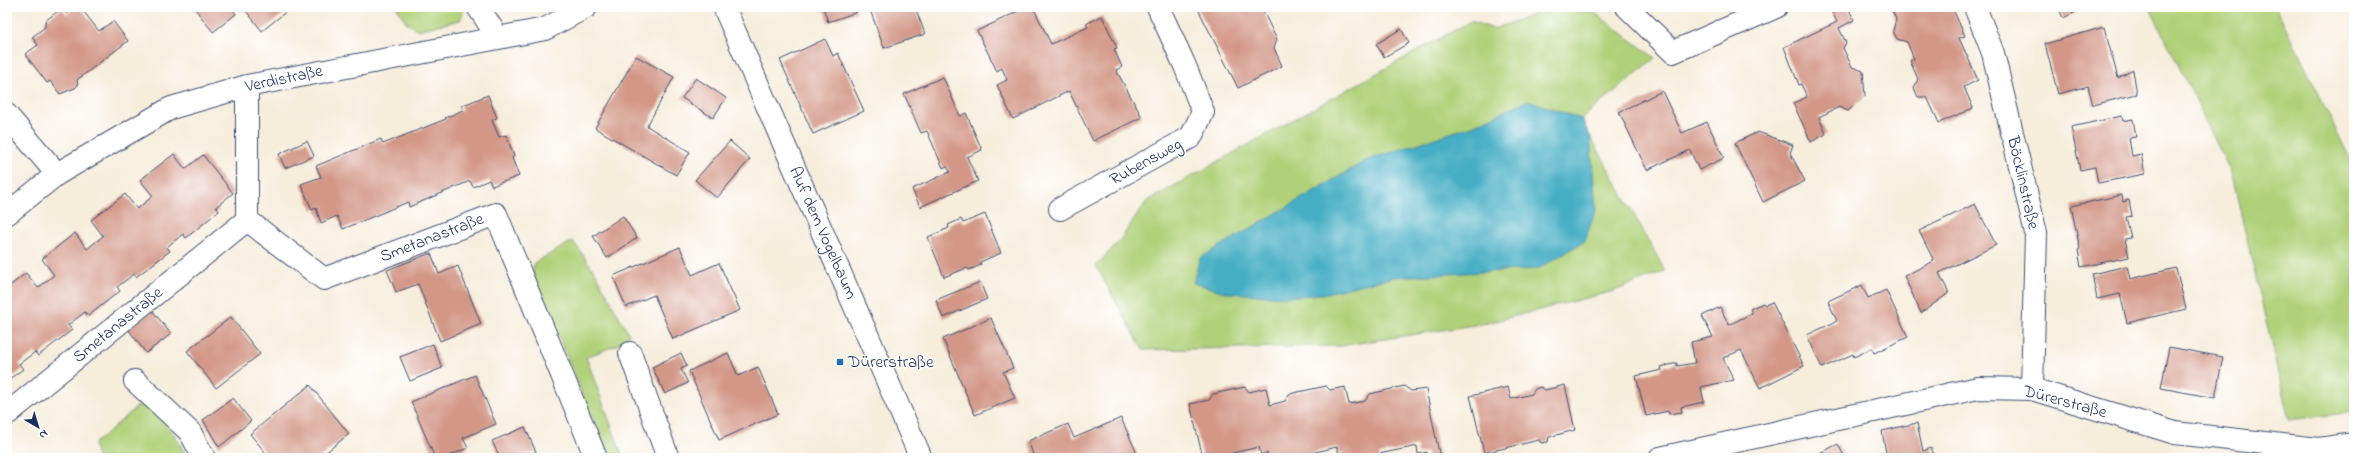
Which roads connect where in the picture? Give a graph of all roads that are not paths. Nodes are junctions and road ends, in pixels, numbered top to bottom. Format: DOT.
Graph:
graph roads {
  1 [pos="478,7"];
  2 [pos="586,7"];
  3 [pos="724,7"];
  4 [pos="1158,7"];
  5 [pos="1627,7"];
  6 [pos="1776,7"];
  7 [pos="1975,7"];
  8 [pos="497,36"];
  9 [pos="247,86"];
  10 [pos="7,115"];
  11 [pos="57,174"];
  12 [pos="1060,209"];
  13 [pos="7,214"];
  14 [pos="247,220"];
  15 [pos="630,353"];
  16 [pos="135,382"];
  17 [pos="2032,389"];
  18 [pos="7,414"];
  19 [pos="2354,444"];
  20 [pos="204,458"];
  21 [pos="596,458"];
  22 [pos="668,458"];
  23 [pos="921,458"];
  24 [pos="1660,458"];
  1 -- 8 [label="street"];
  2 -- 8 [label="street, Verdistraße"];
  3 -- 23 [label="street, Auf dem Vogelbaum"];
  4 -- 12 [label="street, Rubensweg"];
  5 -- 6 [label="street"];
  7 -- 17 [label="street, Böcklinstraße"];
  8 -- 9 [label="street, Verdistraße"];
  9 -- 11 [label="street, Verdistraße"];
  9 -- 14 [label="street"];
  10 -- 11 [label="street"];
  11 -- 13 [label="street, Verdistraße"];
  14 -- 18 [label="street, Smetanastraße"];
  14 -- 21 [label="street, Smetanastraße"];
  15 -- 22 [label="street"];
  16 -- 20 [label="street"];
  17 -- 19 [label="street, Dürerstraße"];
  17 -- 24 [label="street, Dürerstraße"];
}
